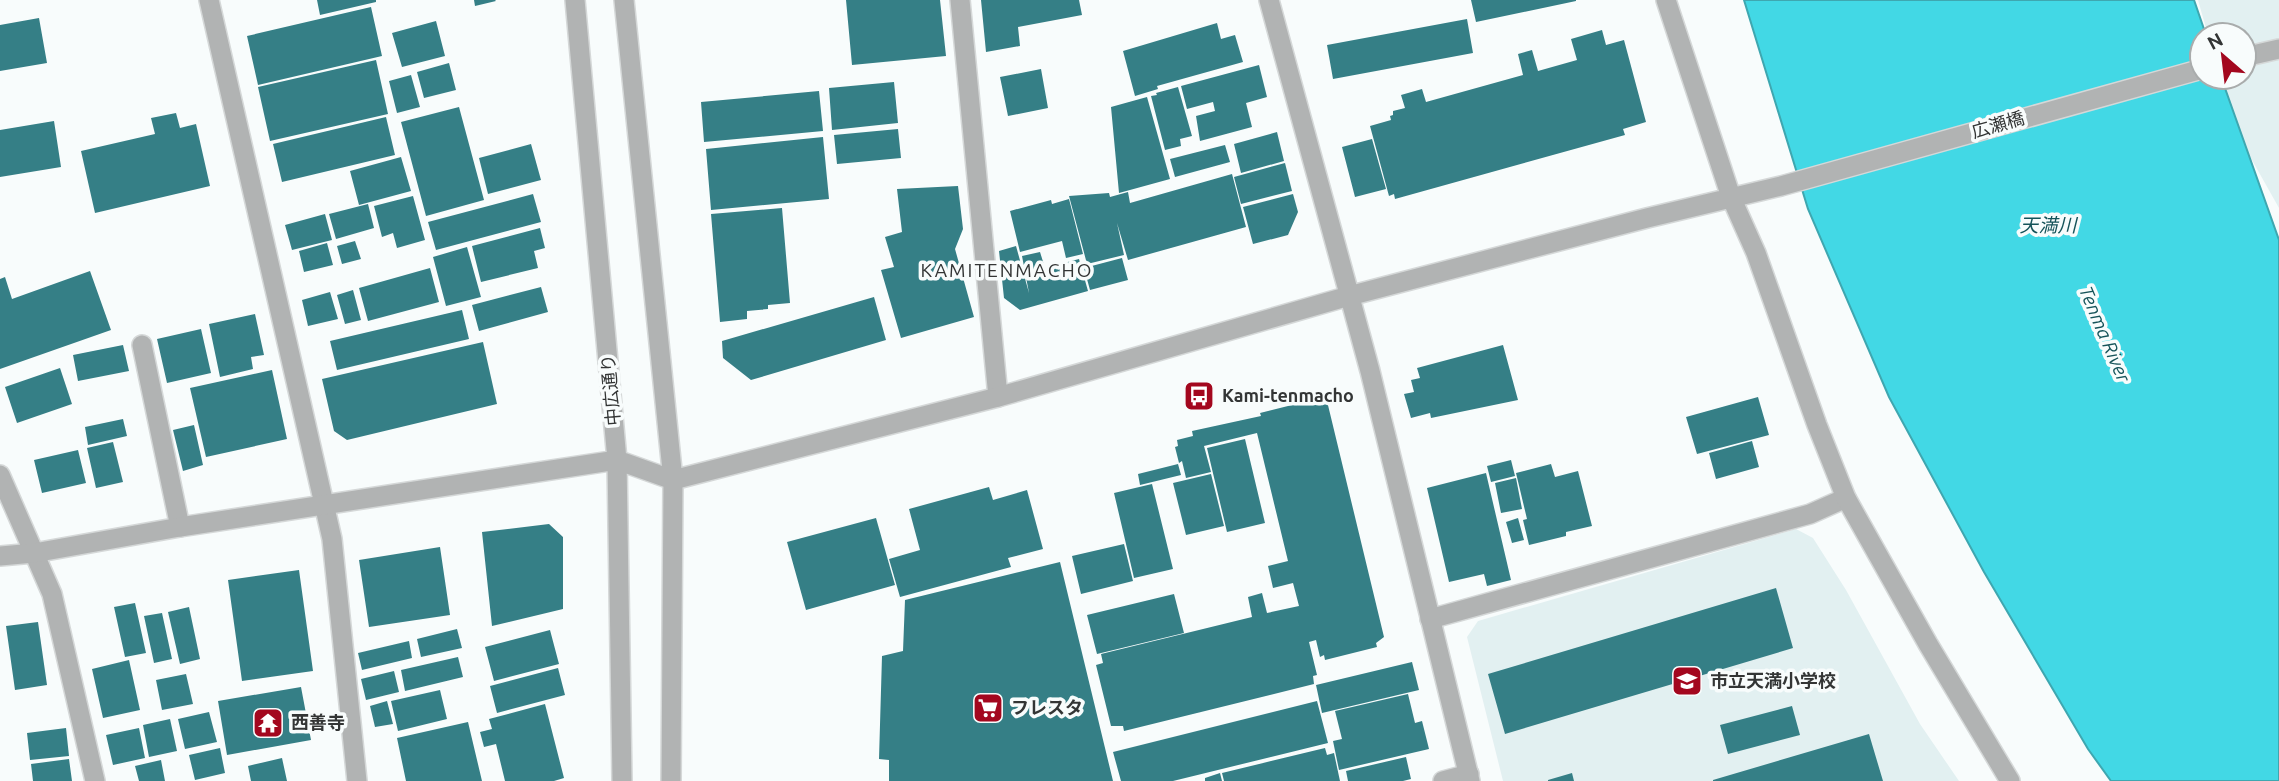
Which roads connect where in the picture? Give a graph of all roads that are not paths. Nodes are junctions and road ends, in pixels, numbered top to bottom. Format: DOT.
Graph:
graph roads {
  1 [pos="209,0"];
  2 [pos="575,0"];
  3 [pos="624,0"];
  4 [pos="960,0"];
  5 [pos="1269,0"];
  6 [pos="1665,0"];
  7 [pos="2279,48"];
  8 [pos="2258,53"];
  9 [pos="2188,73"];
  10 [pos="1731,197"];
  11 [pos="1349,296"];
  12 [pos="142,345"];
  13 [pos="998,397"];
  14 [pos="617,460"];
  15 [pos="0,475"];
  16 [pos="673,480"];
  17 [pos="1846,498"];
  18 [pos="324,505"];
  19 [pos="180,527"];
  20 [pos="34,552"];
  21 [pos="0,555"];
  22 [pos="1430,619"];
  23 [pos="1469,778"];
  24 [pos="95,781"];
  25 [pos="357,781"];
  26 [pos="622,781"];
  27 [pos="671,781"];
  28 [pos="1443,781"];
  29 [pos="2010,781"];
  1 -- 18 [label="street"];
  2 -- 14 [label="street, 中広通り"];
  3 -- 16 [label="street"];
  4 -- 13 [label="street"];
  5 -- 11 [label="street"];
  6 -- 10 [label="street"];
  7 -- 8 [label="street"];
  9 -- 10 [label="street, 広瀬橋"];
  10 -- 11 [label="street, 広瀬橋"];
  10 -- 17 [label="street"];
  11 -- 13 [label="street, 広瀬橋"];
  11 -- 22 [label="street"];
  12 -- 19 [label="street"];
  13 -- 16 [label="street, 広瀬橋"];
  14 -- 16 [label="street"];
  14 -- 18 [label="street"];
  14 -- 26 [label="street, 中広通り"];
  15 -- 20 [label="street"];
  16 -- 27 [label="street"];
  17 -- 22 [label="street"];
  17 -- 29 [label="street"];
  18 -- 19 [label="street"];
  18 -- 25 [label="street"];
  19 -- 20 [label="street"];
  20 -- 21 [label="street"];
  20 -- 24 [label="street"];
  22 -- 23 [label="street"];
  23 -- 28 [label="street"];
}
